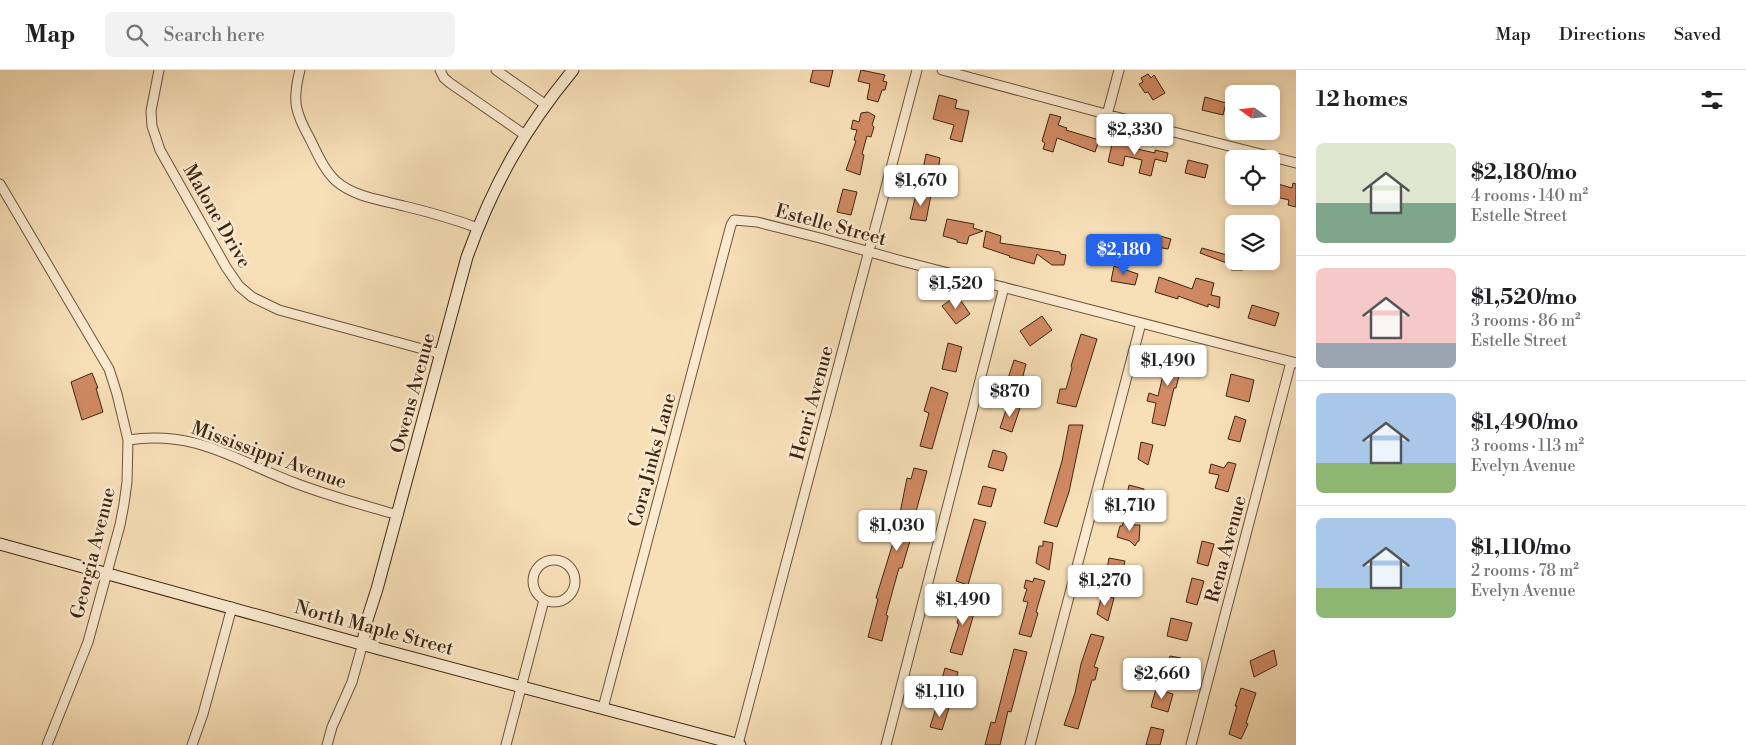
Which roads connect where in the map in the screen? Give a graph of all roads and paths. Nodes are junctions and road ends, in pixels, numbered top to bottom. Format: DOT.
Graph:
graph roads {
  1 [pos="159,70"];
  2 [pos="300,70"];
  3 [pos="440,70"];
  4 [pos="496,70"];
  5 [pos="574,70"];
  6 [pos="917,70"];
  7 [pos="942,70"];
  8 [pos="1119,70"];
  9 [pos="546,105"];
  10 [pos="1107,115"];
  11 [pos="525,135"];
  12 [pos="1296,163"];
  13 [pos="0,184"];
  14 [pos="734,220"];
  15 [pos="478,228"];
  16 [pos="868,252"];
  17 [pos="1004,287"];
  18 [pos="1141,323"];
  19 [pos="442,354"];
  20 [pos="1294,362"];
  21 [pos="128,440"];
  22 [pos="398,515"];
  23 [pos="0,544"];
  24 [pos="107,574"];
  25 [pos="544,600"];
  26 [pos="232,607"];
  27 [pos="362,643"];
  28 [pos="522,686"];
  29 [pos="602,708"];
  30 [pos="47,745"];
  31 [pos="192,745"];
  32 [pos="327,745"];
  33 [pos="506,745"];
  34 [pos="739,745"];
  35 [pos="886,745"];
  36 [pos="1030,745"];
  37 [pos="1191,745"];
  1 -- 19 [label="street, Malone Drive"];
  2 -- 15 [label="street"];
  3 -- 11 [label="street"];
  4 -- 9 [label="street"];
  5 -- 9 [label="street, Owens Avenue"];
  6 -- 16 [label="street, Henri Avenue"];
  7 -- 10 [label="street"];
  8 -- 10 [label="street"];
  9 -- 11 [label="street, Owens Avenue"];
  10 -- 12 [label="street"];
  11 -- 15 [label="street, Owens Avenue"];
  13 -- 21 [label="street, Georgia Avenue"];
  14 -- 16 [label="street, Estelle Street"];
  14 -- 29 [label="street, Cora Jinks Lane"];
  15 -- 19 [label="street, Owens Avenue"];
  16 -- 17 [label="street, Estelle Street"];
  16 -- 34 [label="street, Henri Avenue"];
  17 -- 18 [label="street, Estelle Street"];
  17 -- 35 [label="street"];
  18 -- 20 [label="street, Estelle Street"];
  18 -- 36 [label="street"];
  19 -- 22 [label="street, Owens Avenue"];
  20 -- 37 [label="street, Rena Avenue"];
  21 -- 22 [label="street, Mississippi Avenue"];
  21 -- 24 [label="street, Georgia Avenue"];
  22 -- 27 [label="street, Owens Avenue"];
  23 -- 24 [label="street, North Maple Street"];
  24 -- 26 [label="street, North Maple Street"];
  24 -- 30 [label="street, Georgia Avenue"];
  25 -- 25 [label="street"];
  25 -- 28 [label="street"];
  26 -- 27 [label="street, North Maple Street"];
  26 -- 31 [label="street"];
  27 -- 28 [label="street, North Maple Street"];
  27 -- 32 [label="street, Owens Avenue"];
  28 -- 29 [label="street, North Maple Street"];
  28 -- 33 [label="street"];
  29 -- 34 [label="street, North Maple Street"];
}
